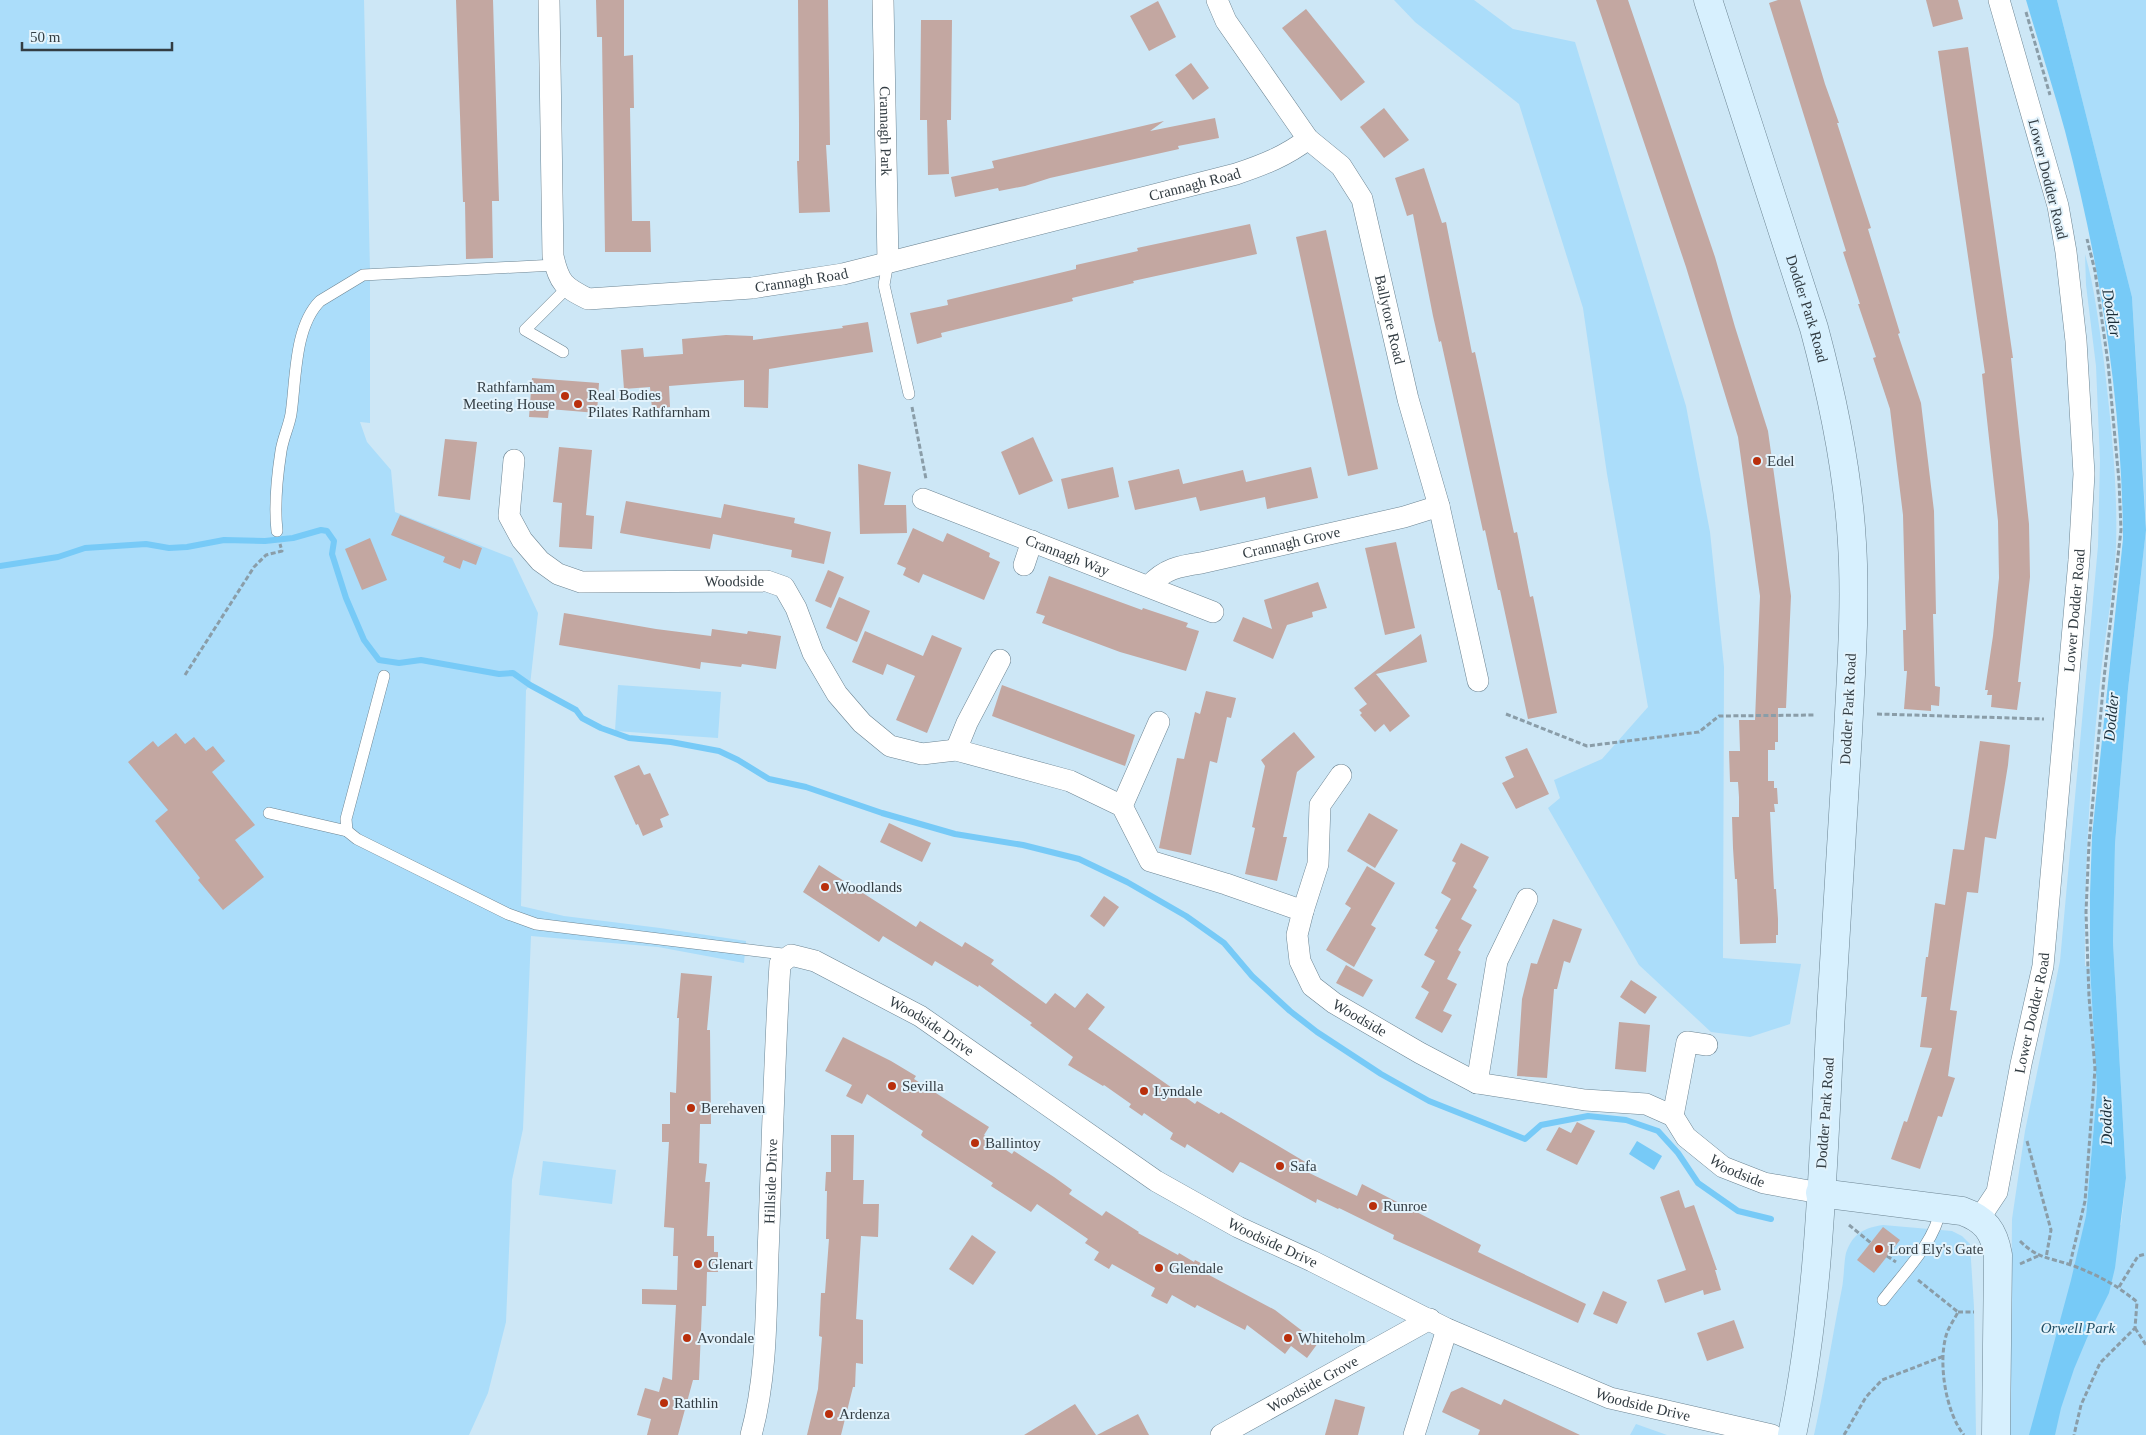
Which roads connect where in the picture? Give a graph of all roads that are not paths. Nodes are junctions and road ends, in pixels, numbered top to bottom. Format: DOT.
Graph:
graph roads {
  1 [pos="549,0"];
  2 [pos="884,0"];
  3 [pos="1217,0"];
  4 [pos="1708,0"];
  5 [pos="1999,0"];
  6 [pos="1308,139"];
  7 [pos="888,262"];
  8 [pos="555,265"];
  9 [pos="567,288"];
  10 [pos="563,352"];
  11 [pos="909,394"];
  12 [pos="514,460"];
  13 [pos="924,490"];
  14 [pos="1439,506"];
  15 [pos="277,531"];
  16 [pos="1032,541"];
  17 [pos="1024,565"];
  18 [pos="1148,586"];
  19 [pos="1213,612"];
  20 [pos="1000,660"];
  21 [pos="384,676"];
  22 [pos="1478,681"];
  23 [pos="1159,722"];
  24 [pos="956,750"];
  25 [pos="1341,775"];
  26 [pos="1122,806"];
  27 [pos="269,813"];
  28 [pos="347,832"];
  29 [pos="1527,900"];
  30 [pos="1303,911"];
  31 [pos="790,955"];
  32 [pos="1707,1045"];
  33 [pos="1477,1083"];
  34 [pos="1673,1116"];
  35 [pos="1820,1193"];
  36 [pos="1941,1208"];
  37 [pos="1979,1219"];
  38 [pos="1883,1300"];
  39 [pos="1438,1324"];
  40 [pos="751,1435"];
  41 [pos="1222,1435"];
  42 [pos="1414,1435"];
  43 [pos="1772,1435"];
  44 [pos="1792,1435"];
  45 [pos="1996,1435"];
  1 -- 8 [label="street"];
  2 -- 7 [label="street, Crannagh Park"];
  3 -- 6 [label="street, Ballytore Road"];
  4 -- 35 [label="main road, Dodder Park Road"];
  5 -- 37 [label="street, Lower Dodder Road"];
  6 -- 7 [label="street, Crannagh Road"];
  6 -- 14 [label="street, Ballytore Road"];
  7 -- 9 [label="street, Crannagh Road"];
  7 -- 11 [label="lane"];
  8 -- 9 [label="street"];
  8 -- 15 [label="lane"];
  9 -- 10 [label="lane"];
  12 -- 24 [label="street, Woodside"];
  13 -- 16 [label="street, Crannagh Way"];
  14 -- 18 [label="street, Crannagh Grove"];
  14 -- 22 [label="street, Ballytore Road"];
  16 -- 17 [label="street"];
  16 -- 18 [label="street, Crannagh Way"];
  18 -- 19 [label="street, Crannagh Way"];
  20 -- 24 [label="street"];
  21 -- 28 [label="lane"];
  23 -- 26 [label="street"];
  24 -- 26 [label="street, Woodside"];
  25 -- 30 [label="street, Woodside"];
  26 -- 30 [label="street"];
  27 -- 28 [label="lane"];
  28 -- 31 [label="lane"];
  29 -- 33 [label="street"];
  30 -- 33 [label="street, Woodside"];
  31 -- 39 [label="street, Woodside Drive"];
  31 -- 40 [label="street, Hillside Drive"];
  32 -- 34 [label="street"];
  33 -- 34 [label="street, Woodside"];
  34 -- 35 [label="street, Woodside"];
  35 -- 36 [label="main road"];
  35 -- 44 [label="main road, Dodder Park Road"];
  36 -- 37 [label="main road"];
  36 -- 38 [label="lane"];
  37 -- 45 [label="main road"];
  39 -- 41 [label="street, Woodside Grove"];
  39 -- 42 [label="street"];
  39 -- 43 [label="street, Woodside Drive"];
}
